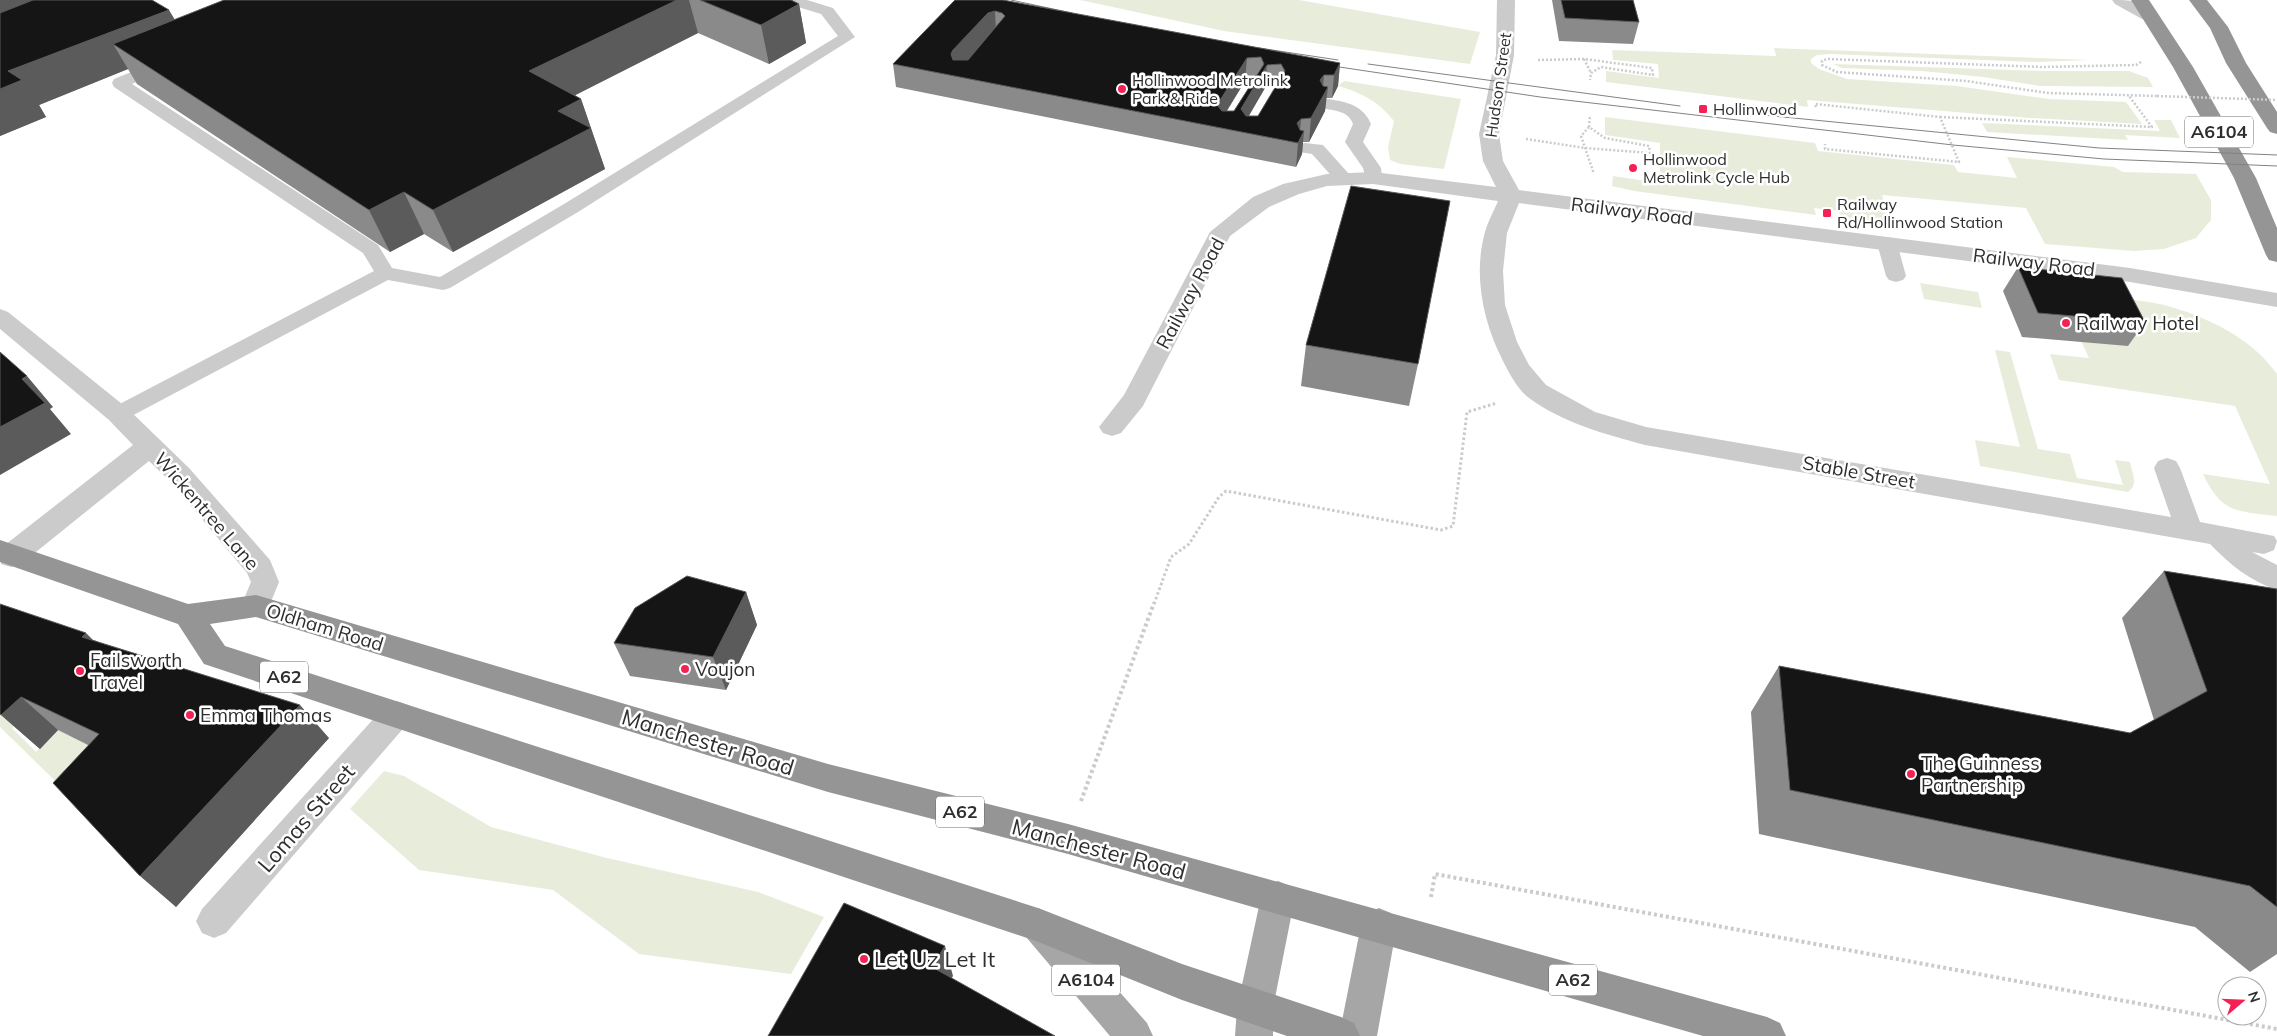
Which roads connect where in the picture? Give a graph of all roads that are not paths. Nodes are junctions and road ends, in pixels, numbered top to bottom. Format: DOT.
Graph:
graph roads {
  1 [pos="790,0"];
  2 [pos="1506,0"];
  3 [pos="2121,0"];
  4 [pos="2198,0"];
  5 [pos="2144,8"];
  6 [pos="180,57"];
  7 [pos="1328,104"];
  8 [pos="2277,128"];
  9 [pos="1354,142"];
  10 [pos="1344,178"];
  11 [pos="1373,178"];
  12 [pos="1511,196"];
  13 [pos="1886,243"];
  14 [pos="2277,255"];
  15 [pos="385,273"];
  16 [pos="1896,276"];
  17 [pos="2277,300"];
  18 [pos="0,317"];
  19 [pos="118,414"];
  20 [pos="1112,427"];
  21 [pos="150,446"];
  22 [pos="2168,468"];
  23 [pos="2189,530"];
  24 [pos="2218,534"];
  25 [pos="2264,543"];
  26 [pos="6,553"];
  27 [pos="2277,579"];
  28 [pos="256,606"];
  29 [pos="188,616"];
  30 [pos="432,659"];
  31 [pos="397,714"];
  32 [pos="1278,897"];
  33 [pos="214,921"];
  34 [pos="1038,925"];
  35 [pos="1379,925"];
  36 [pos="1255,1022"];
  37 [pos="1134,1036"];
  38 [pos="1341,1036"];
  39 [pos="1358,1036"];
  40 [pos="1767,1036"];
  1 -- 15 [label="lane"];
  2 -- 12 [label="street, Hudson Street"];
  3 -- 5 [label="street"];
  4 -- 8 [label="highway, A6104"];
  5 -- 14 [label="highway, A6104"];
  6 -- 15 [label="lane"];
  7 -- 9 [label="lane"];
  9 -- 10 [label="lane"];
  9 -- 11 [label="lane"];
  10 -- 11 [label="street, Railway Road"];
  10 -- 20 [label="street, Railway Road"];
  11 -- 12 [label="street, Railway Road"];
  12 -- 13 [label="street, Railway Road"];
  12 -- 23 [label="street, Stable Street"];
  13 -- 16 [label="lane"];
  13 -- 17 [label="street, Railway Road"];
  15 -- 19 [label="lane"];
  18 -- 19 [label="street, Wickentree Lane"];
  19 -- 21 [label="street, Wickentree Lane"];
  21 -- 26 [label="street, Wickentree Lane"];
  21 -- 28 [label="street, Wickentree Lane"];
  22 -- 23 [label="street"];
  23 -- 24 [label="street, Stable Street"];
  24 -- 25 [label="street, Stable Street"];
  24 -- 27 [label="street"];
  26 -- 29 [label="highway, Oldham Road / A62"];
  28 -- 29 [label="highway, Oldham Road / A62"];
  28 -- 30 [label="highway, Oldham Road / A62"];
  29 -- 31 [label="highway, A62"];
  30 -- 32 [label="highway, Manchester Road / A62"];
  31 -- 33 [label="street, Lomas Street"];
  31 -- 34 [label="highway, A62"];
  32 -- 35 [label="highway, Manchester Road / A62"];
  32 -- 36 [label="main road"];
  34 -- 36 [label="highway, A62"];
  34 -- 37 [label="main road, A6104"];
  35 -- 39 [label="main road"];
  35 -- 40 [label="highway, Manchester Road / A62"];
  36 -- 38 [label="highway, A62"];
}
